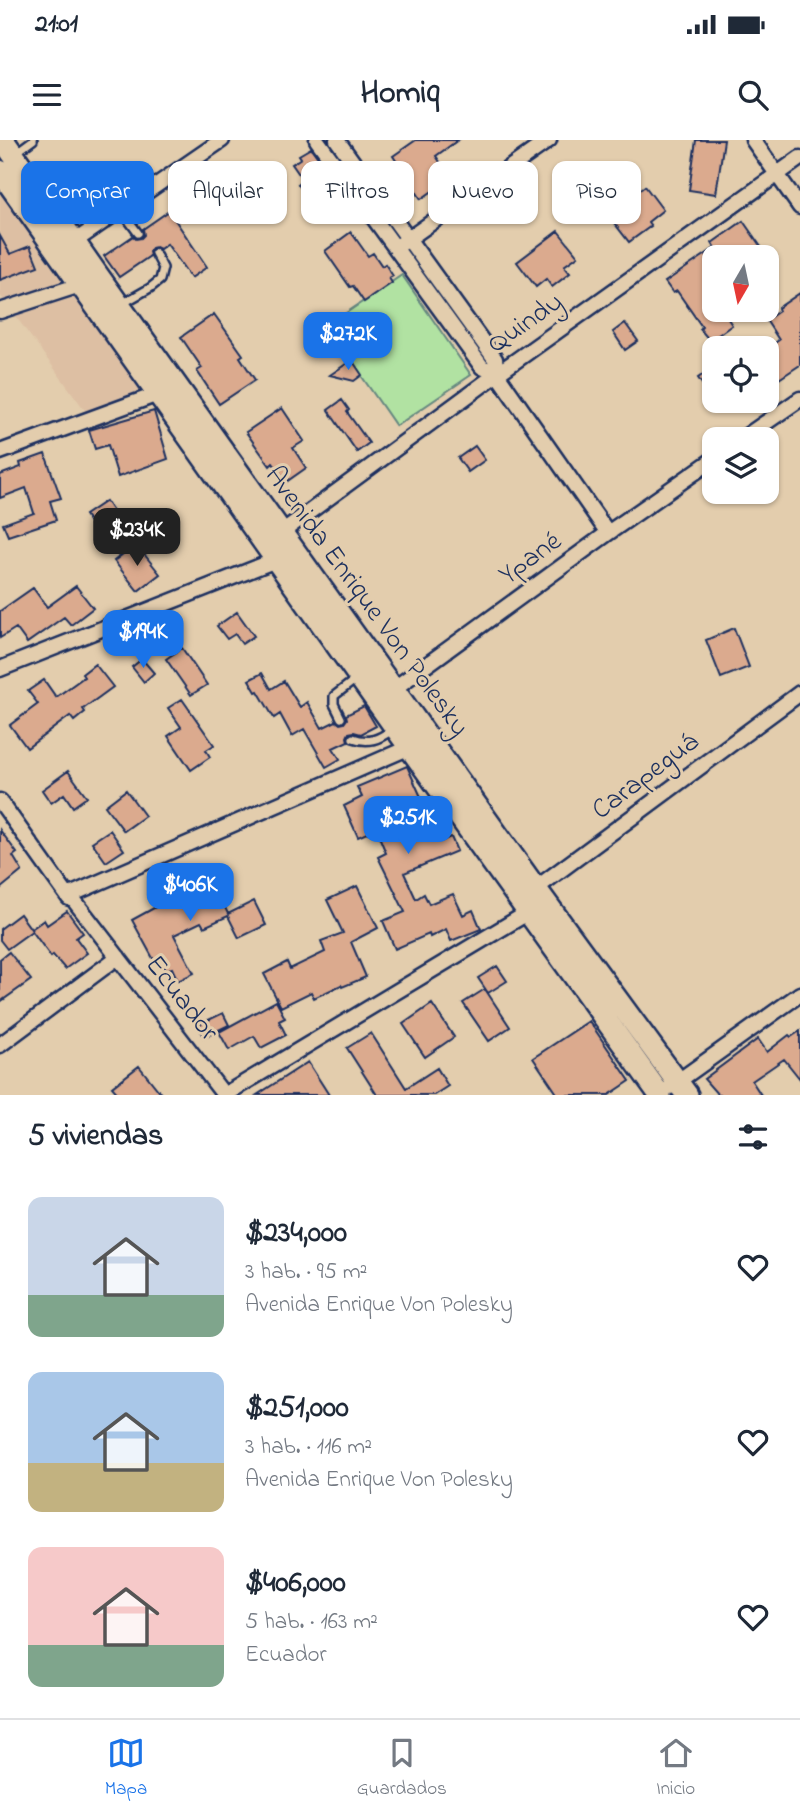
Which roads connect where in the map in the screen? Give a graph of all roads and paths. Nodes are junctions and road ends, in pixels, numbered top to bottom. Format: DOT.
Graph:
graph roads {
  1 [pos="33,140"];
  2 [pos="222,140"];
  3 [pos="317,140"];
  4 [pos="337,140"];
  5 [pos="549,140"];
  6 [pos="753,140"];
  7 [pos="6,155"];
  8 [pos="800,158"];
  9 [pos="778,175"];
  10 [pos="154,187"];
  11 [pos="800,207"];
  12 [pos="100,224"];
  13 [pos="131,224"];
  14 [pos="138,233"];
  15 [pos="408,239"];
  16 [pos="66,247"];
  17 [pos="396,248"];
  18 [pos="155,253"];
  19 [pos="88,279"];
  20 [pos="120,306"];
  21 [pos="0,311"];
  22 [pos="497,374"];
  23 [pos="158,394"];
  24 [pos="800,399"];
  25 [pos="759,427"];
  26 [pos="0,452"];
  27 [pos="702,467"];
  28 [pos="608,533"];
  29 [pos="279,546"];
  30 [pos="0,669"];
  31 [pos="359,677"];
  32 [pos="800,693"];
  33 [pos="386,695"];
  34 [pos="341,718"];
  35 [pos="395,727"];
  36 [pos="353,738"];
  37 [pos="411,747"];
  38 [pos="0,802"];
  39 [pos="70,895"];
  40 [pos="529,900"];
  41 [pos="118,957"];
  42 [pos="800,994"];
  43 [pos="0,1045"];
  44 [pos="682,1088"];
  45 [pos="224,1095"];
  46 [pos="660,1095"];
  1 -- 7 [label="lane"];
  2 -- 10 [label="street"];
  3 -- 17 [label="street"];
  4 -- 15 [label="street"];
  5 -- 15 [label="street"];
  6 -- 9 [label="street"];
  7 -- 16 [label="main road, Avenida Enrique Von Polesky"];
  8 -- 9 [label="street, Quindy"];
  9 -- 11 [label="street"];
  9 -- 22 [label="street, Quindy"];
  12 -- 16 [label="street"];
  13 -- 14 [label="lane"];
  15 -- 17 [label="street"];
  15 -- 22 [label="street"];
  16 -- 19 [label="main road, Avenida Enrique Von Polesky"];
  17 -- 22 [label="street"];
  18 -- 20 [label="lane"];
  19 -- 20 [label="main road, Avenida Enrique Von Polesky"];
  19 -- 21 [label="street"];
  19 -- 23 [label="main road, Avenida Enrique Von Polesky"];
  20 -- 29 [label="main road, Avenida Enrique Von Polesky"];
  22 -- 28 [label="street"];
  22 -- 29 [label="street, Quindy"];
  23 -- 26 [label="street"];
  23 -- 29 [label="main road, Avenida Enrique Von Polesky"];
  24 -- 25 [label="street"];
  27 -- 28 [label="street, Ypané"];
  28 -- 33 [label="street, Ypané"];
  29 -- 30 [label="street, Quindy"];
  29 -- 31 [label="main road, Avenida Enrique Von Polesky"];
  29 -- 33 [label="main road, Avenida Enrique Von Polesky"];
  31 -- 33 [label="main road, Avenida Enrique Von Polesky"];
  31 -- 34 [label="lane"];
  32 -- 40 [label="street, Carapeguá"];
  33 -- 35 [label="main road, Avenida Enrique Von Polesky"];
  33 -- 40 [label="main road, Avenida Enrique Von Polesky"];
  35 -- 36 [label="lane"];
  35 -- 37 [label="main road, Avenida Enrique Von Polesky"];
  37 -- 39 [label="street"];
  37 -- 40 [label="main road, Avenida Enrique Von Polesky"];
  38 -- 39 [label="street, Ecuador"];
  39 -- 41 [label="street, Ecuador"];
  40 -- 44 [label="main road, Avenida Enrique Von Polesky"];
  40 -- 45 [label="street, Carapeguá"];
  40 -- 46 [label="main road, Avenida Enrique Von Polesky"];
  41 -- 43 [label="street"];
  41 -- 45 [label="street, Ecuador"];
  42 -- 44 [label="street"];
  44 -- 46 [label="street"];
}
